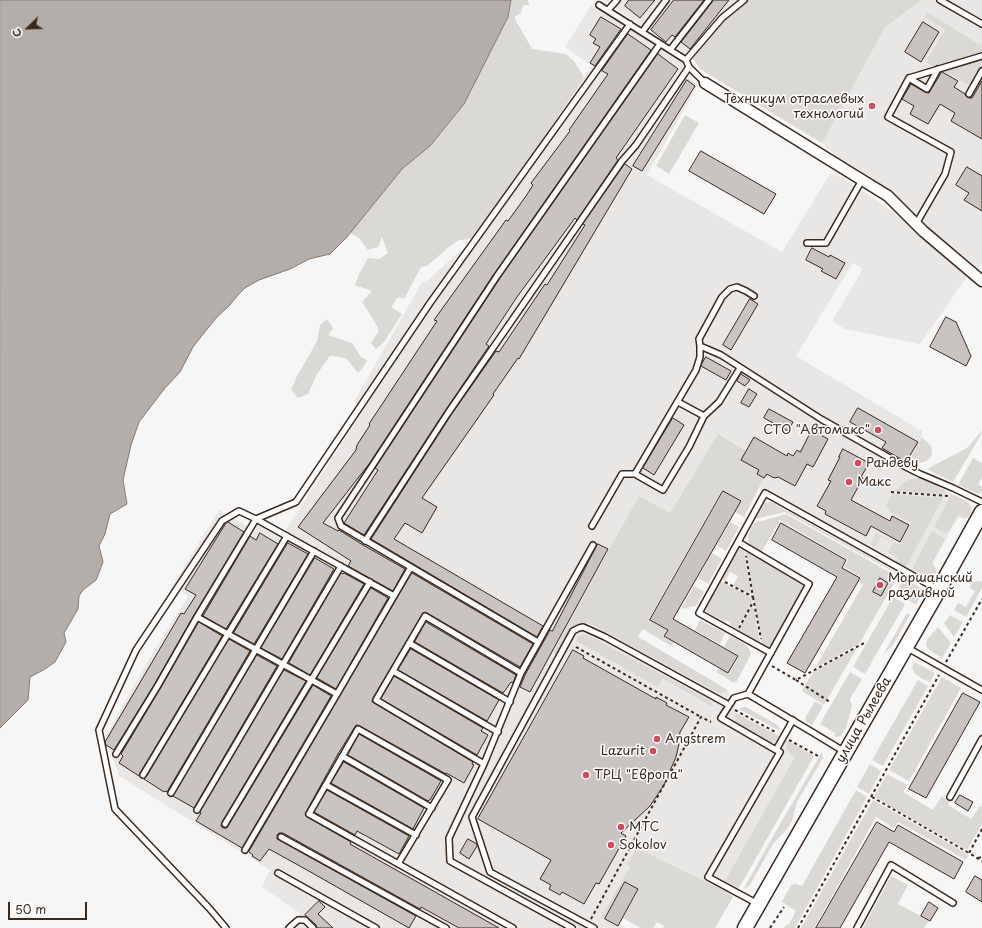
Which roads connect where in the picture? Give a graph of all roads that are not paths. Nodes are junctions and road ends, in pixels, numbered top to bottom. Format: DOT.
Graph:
graph roads {
  1 [pos="617,0"];
  2 [pos="666,0"];
  3 [pos="708,0"];
  4 [pos="744,0"];
  5 [pos="940,0"];
  6 [pos="599,5"];
  7 [pos="608,10"];
  8 [pos="630,24"];
  9 [pos="982,24"];
  10 [pos="642,32"];
  11 [pos="660,44"];
  12 [pos="670,50"];
  13 [pos="982,56"];
  14 [pos="686,60"];
  15 [pos="689,67"];
  16 [pos="938,69"];
  17 [pos="982,71"];
  18 [pos="909,78"];
  19 [pos="705,83"];
  20 [pos="969,94"];
  21 [pos="862,180"];
  22 [pos="916,224"];
  23 [pos="807,243"];
  24 [pos="981,277"];
  25 [pos="754,296"];
  26 [pos="700,346"];
  27 [pos="740,368"];
  28 [pos="678,402"];
  29 [pos="704,416"];
  30 [pos="635,474"];
  31 [pos="982,502"];
  32 [pos="982,512"];
  33 [pos="256,519"];
  34 [pos="592,526"];
  35 [pos="287,536"];
  36 [pos="365,541"];
  37 [pos="738,542"];
  38 [pos="593,545"];
  39 [pos="314,551"];
  40 [pos="341,566"];
  41 [pos="411,568"];
  42 [pos="370,582"];
  43 [pos="939,590"];
  44 [pos="394,596"];
  45 [pos="197,617"];
  46 [pos="228,635"];
  47 [pos="538,642"];
  48 [pos="409,643"];
  49 [pos="906,647"];
  50 [pos="256,650"];
  51 [pos="771,653"];
  52 [pos="284,665"];
  53 [pos="392,671"];
  54 [pos="521,673"];
  55 [pos="312,680"];
  56 [pos="982,690"];
  57 [pos="338,694"];
  58 [pos="748,694"];
  59 [pos="510,702"];
  60 [pos="728,705"];
  61 [pos="793,720"];
  62 [pos="498,732"];
  63 [pos="982,739"];
  64 [pos="776,750"];
  65 [pos="846,753"];
  66 [pos="116,754"];
  67 [pos="342,756"];
  68 [pos="484,764"];
  69 [pos="143,775"];
  70 [pos="326,785"];
  71 [pos="171,793"];
  72 [pos="950,797"];
  73 [pos="432,808"];
  74 [pos="197,810"];
  75 [pos="225,824"];
  76 [pos="416,835"];
  77 [pos="281,837"];
  78 [pos="245,850"];
  79 [pos="398,864"];
  80 [pos="278,873"];
  81 [pos="953,903"];
  82 [pos="759,905"];
  83 [pos="226,928"];
  84 [pos="289,928"];
  85 [pos="313,928"];
  86 [pos="376,928"];
  87 [pos="446,928"];
  88 [pos="513,928"];
  89 [pos="572,928"];
  90 [pos="594,928"];
  91 [pos="745,928"];
  92 [pos="857,928"];
  1 -- 7 [label="lane"];
  2 -- 10 [label="lane"];
  3 -- 12 [label="lane"];
  4 -- 14 [label="lane"];
  5 -- 9 [label="lane"];
  6 -- 7 [label="lane"];
  7 -- 8 [label="lane"];
  8 -- 10 [label="lane"];
  8 -- 33 [label="lane"];
  10 -- 11 [label="lane"];
  11 -- 12 [label="lane"];
  11 -- 36 [label="lane"];
  12 -- 14 [label="lane"];
  13 -- 16 [label="lane"];
  14 -- 15 [label="lane"];
  15 -- 19 [label="lane"];
  15 -- 36 [label="lane"];
  16 -- 18 [label="lane"];
  16 -- 18 [label="lane"];
  17 -- 20 [label="lane"];
  18 -- 22 [label="lane"];
  19 -- 21 [label="street"];
  21 -- 22 [label="street"];
  21 -- 23 [label="lane"];
  22 -- 24 [label="street"];
  25 -- 26 [label="lane"];
  26 -- 27 [label="lane"];
  26 -- 28 [label="lane"];
  27 -- 29 [label="lane"];
  27 -- 31 [label="lane"];
  28 -- 29 [label="lane"];
  28 -- 30 [label="lane"];
  29 -- 30 [label="lane"];
  30 -- 34 [label="lane"];
  32 -- 43 [label="main road, улица Рылеева"];
  33 -- 35 [label="lane"];
  33 -- 45 [label="lane"];
  33 -- 83 [label="lane"];
  35 -- 39 [label="lane"];
  35 -- 46 [label="lane"];
  36 -- 41 [label="lane"];
  37 -- 43 [label="lane"];
  37 -- 51 [label="lane"];
  37 -- 51 [label="lane"];
  38 -- 47 [label="lane"];
  39 -- 40 [label="lane"];
  39 -- 50 [label="lane"];
  40 -- 42 [label="lane"];
  40 -- 52 [label="lane"];
  41 -- 44 [label="lane"];
  41 -- 47 [label="lane"];
  42 -- 44 [label="lane"];
  42 -- 55 [label="lane"];
  43 -- 49 [label="main road, улица Рылеева"];
  44 -- 57 [label="lane"];
  45 -- 46 [label="lane"];
  45 -- 66 [label="lane"];
  46 -- 50 [label="lane"];
  46 -- 69 [label="lane"];
  47 -- 54 [label="lane"];
  48 -- 53 [label="lane"];
  48 -- 54 [label="lane"];
  48 -- 59 [label="lane"];
  49 -- 56 [label="lane"];
  49 -- 65 [label="main road, улица Рылеева"];
  50 -- 52 [label="lane"];
  50 -- 71 [label="lane"];
  51 -- 58 [label="lane"];
  52 -- 55 [label="lane"];
  52 -- 74 [label="lane"];
  53 -- 62 [label="lane"];
  53 -- 68 [label="lane"];
  54 -- 59 [label="lane"];
  55 -- 57 [label="lane"];
  55 -- 75 [label="lane"];
  57 -- 78 [label="lane"];
  58 -- 60 [label="lane"];
  58 -- 61 [label="lane"];
  59 -- 62 [label="lane"];
  60 -- 64 [label="lane"];
  60 -- 90 [label="lane"];
  61 -- 64 [label="lane"];
  61 -- 65 [label="lane"];
  62 -- 68 [label="lane"];
  63 -- 72 [label="lane"];
  64 -- 82 [label="lane"];
  65 -- 82 [label="main road, улица Рылеева"];
  67 -- 70 [label="lane"];
  67 -- 73 [label="lane"];
  67 -- 73 [label="lane"];
  68 -- 89 [label="lane"];
  70 -- 76 [label="lane"];
  70 -- 79 [label="lane"];
  73 -- 76 [label="lane"];
  76 -- 79 [label="lane"];
  77 -- 87 [label="lane"];
  79 -- 88 [label="lane"];
  80 -- 86 [label="lane"];
  81 -- 92 [label="lane"];
  82 -- 91 [label="main road, улица Рылеева"];
  84 -- 85 [label="lane"];
}
